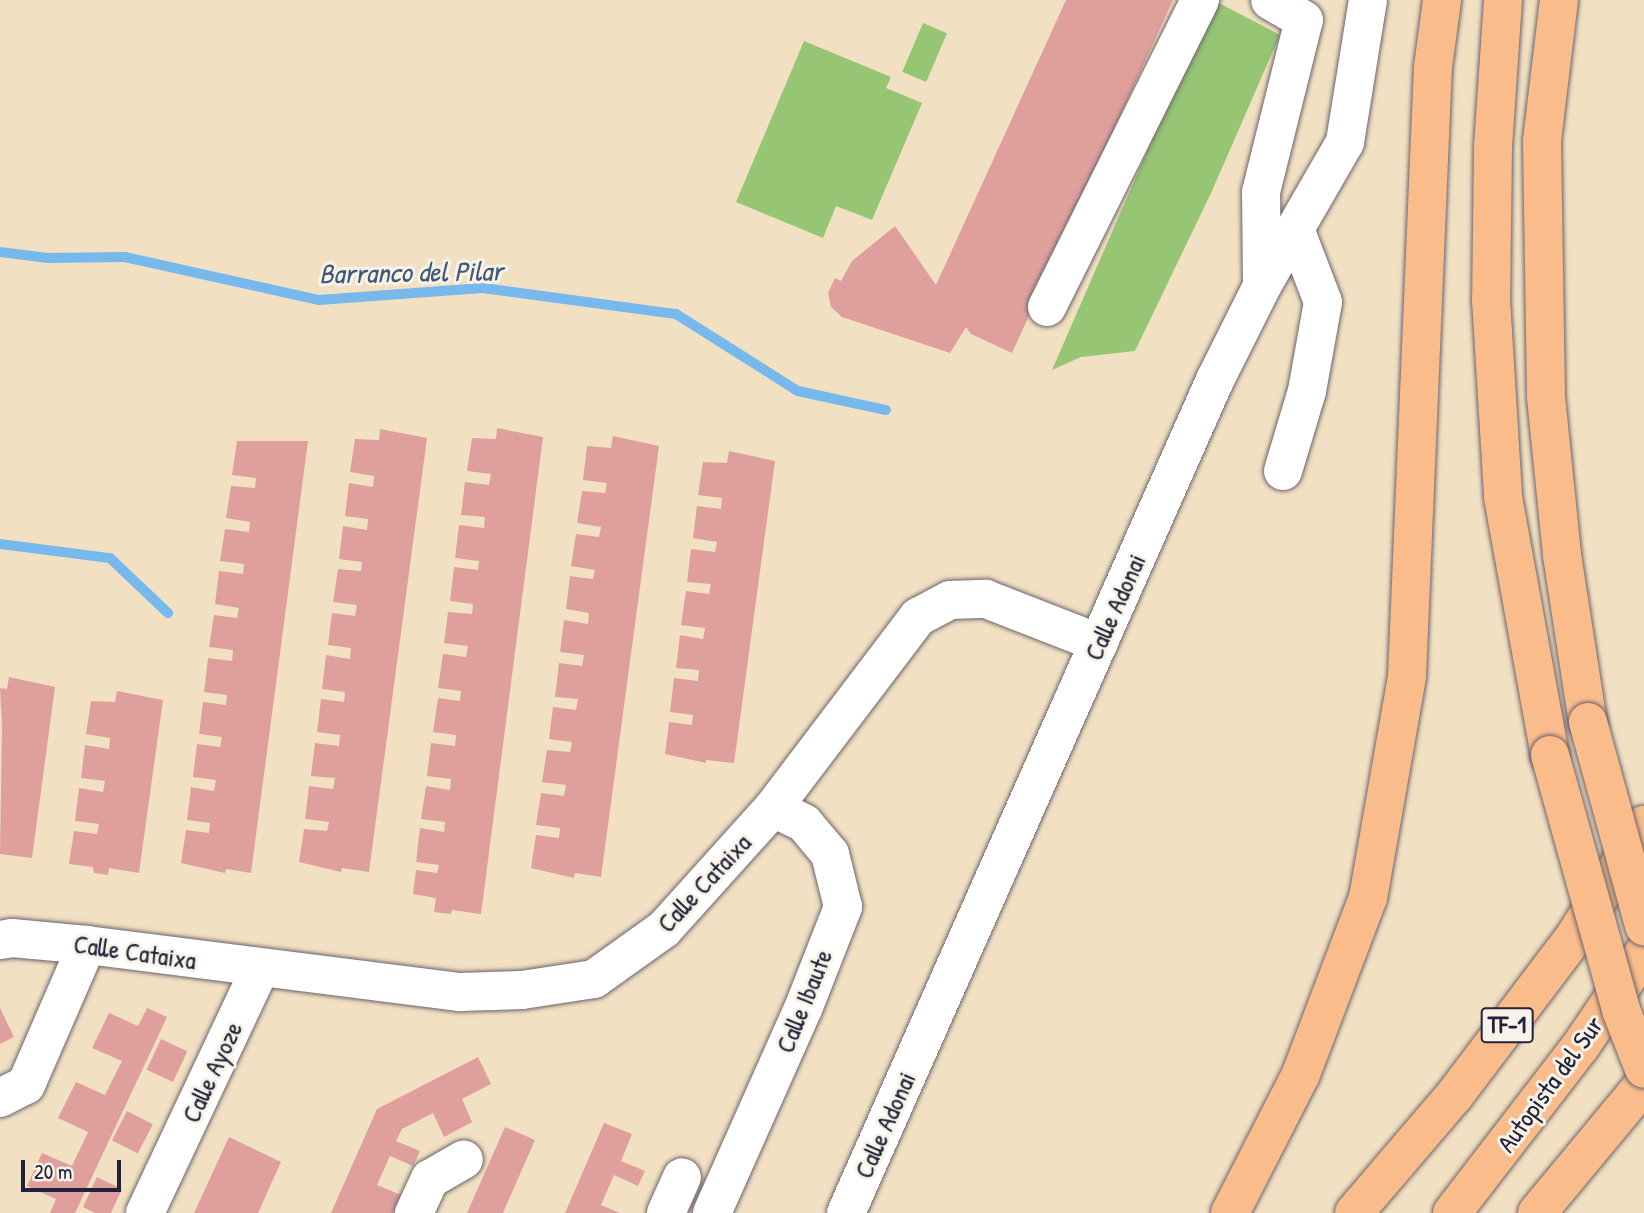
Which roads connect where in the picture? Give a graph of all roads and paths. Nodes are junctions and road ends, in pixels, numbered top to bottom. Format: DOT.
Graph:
graph roads {
  1 [pos="1200,0"];
  2 [pos="1270,0"];
  3 [pos="1368,0"];
  4 [pos="1442,0"];
  5 [pos="1503,0"];
  6 [pos="1559,0"];
  7 [pos="1295,229"];
  8 [pos="1262,286"];
  9 [pos="1047,307"];
  10 [pos="1283,471"];
  11 [pos="1099,643"];
  12 [pos="773,808"];
  13 [pos="1644,825"];
  14 [pos="1644,926"];
  15 [pos="0,940"];
  16 [pos="87,945"];
  17 [pos="1644,953"];
  18 [pos="260,969"];
  19 [pos="1644,1069"];
  20 [pos="1644,1084"];
  21 [pos="1644,1092"];
  22 [pos="0,1098"];
  23 [pos="1609,1127"];
  24 [pos="464,1159"];
  25 [pos="682,1177"];
  26 [pos="145,1213"];
  27 [pos="414,1213"];
  28 [pos="666,1213"];
  29 [pos="712,1213"];
  30 [pos="846,1213"];
  31 [pos="1230,1213"];
  32 [pos="1354,1213"];
  33 [pos="1452,1213"];
  34 [pos="1537,1213"];
  1 -- 9 [label="street"];
  2 -- 8 [label="street"];
  3 -- 7 [label="street, Calle Adonai"];
  4 -- 31 [label="highway"];
  5 -- 19 [label="highway, bridge"];
  6 -- 14 [label="highway, bridge"];
  7 -- 8 [label="street, Calle Adonai"];
  7 -- 10 [label="street"];
  8 -- 11 [label="street, Calle Adonai"];
  11 -- 12 [label="street, Calle Cataixa"];
  11 -- 30 [label="street, Calle Adonai"];
  12 -- 18 [label="street, Calle Cataixa"];
  12 -- 29 [label="street, Calle Ibaute"];
  13 -- 32 [label="highway, TF-1"];
  15 -- 16 [label="street, Calle Cataixa"];
  16 -- 18 [label="street, Calle Cataixa"];
  16 -- 22 [label="street"];
  17 -- 33 [label="highway, Autopista del Sur / TF-1"];
  18 -- 26 [label="street, Calle Ayoze"];
  20 -- 23 [label="highway"];
  21 -- 23 [label="highway"];
  23 -- 34 [label="highway"];
  24 -- 27 [label="street"];
  25 -- 28 [label="street"];
}
